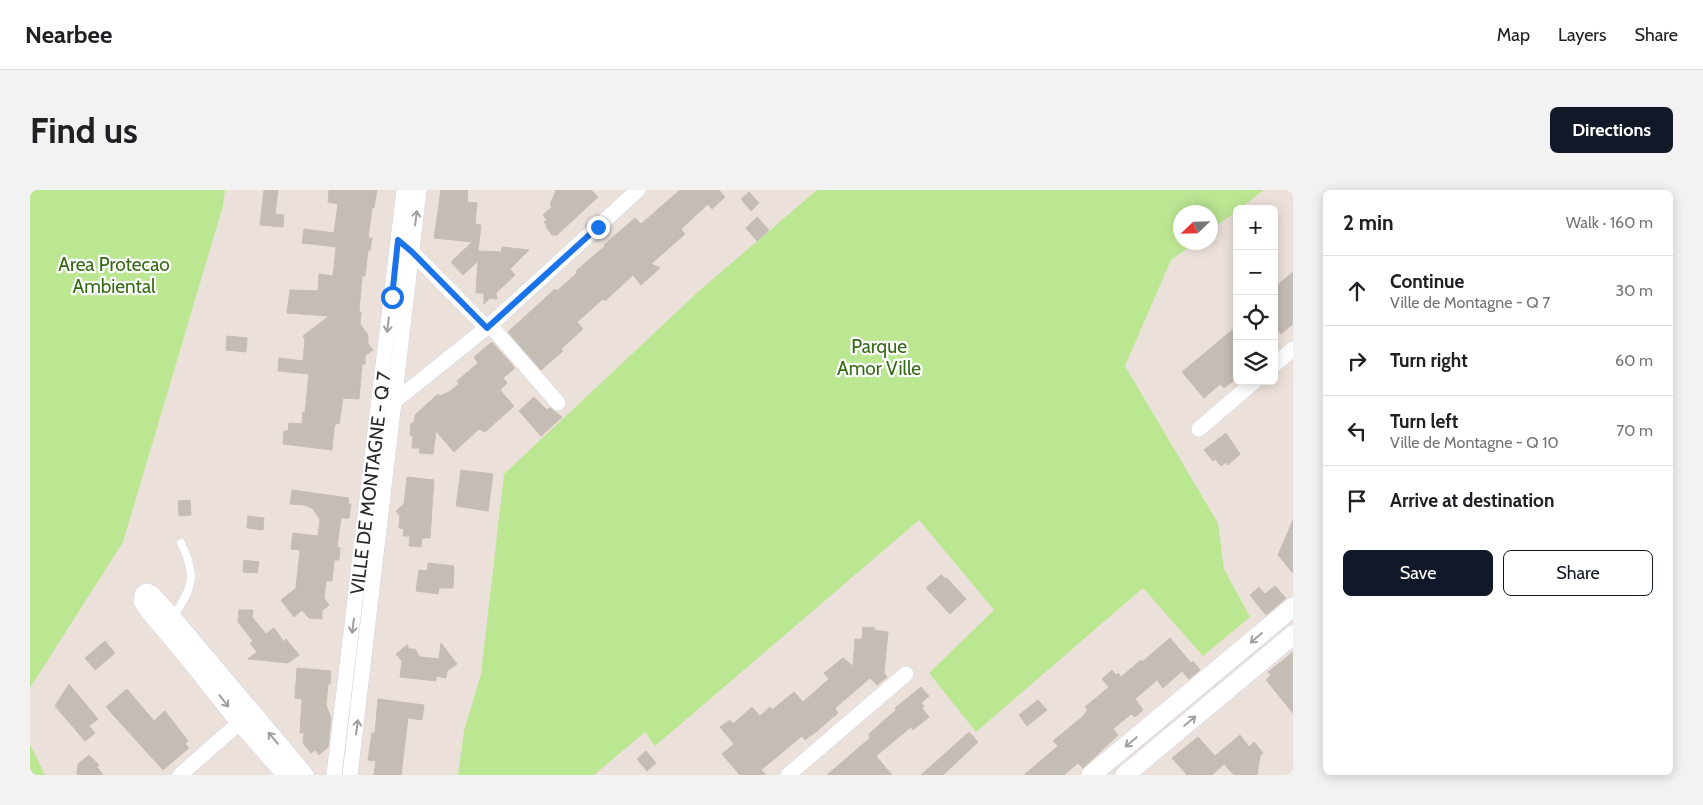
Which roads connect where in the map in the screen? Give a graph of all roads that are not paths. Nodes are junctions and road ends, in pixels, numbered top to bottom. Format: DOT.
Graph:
graph roads {
  1 [pos="404,190"];
  2 [pos="420,190"];
  3 [pos="638,190"];
  4 [pos="398,240"];
  5 [pos="412,252"];
  6 [pos="488,326"];
  7 [pos="1293,349"];
  8 [pos="1278,362"];
  9 [pos="1250,385"];
  10 [pos="395,402"];
  11 [pos="558,403"];
  12 [pos="378,412"];
  13 [pos="1199,428"];
  14 [pos="181,543"];
  15 [pos="149,602"];
  16 [pos="1293,607"];
  17 [pos="168,623"];
  18 [pos="1293,634"];
  19 [pos="906,674"];
  20 [pos="246,717"];
  21 [pos="1101,772"];
  22 [pos="180,775"];
  23 [pos="287,775"];
  24 [pos="304,775"];
  25 [pos="334,775"];
  26 [pos="350,775"];
  27 [pos="788,775"];
  28 [pos="1125,775"];
  1 -- 4 [label="street, VILLE DE MONTAGNE - Q 7"];
  5 -- 2 [label="street, VILLE DE MONTAGNE - Q 7, one-way"];
  3 -- 6 [label="street"];
  4 -- 5 [label="street"];
  4 -- 12 [label="street, VILLE DE MONTAGNE - Q 7, one-way"];
  5 -- 6 [label="street"];
  5 -- 10 [label="street, VILLE DE MONTAGNE - Q 7"];
  6 -- 10 [label="street"];
  6 -- 11 [label="street"];
  7 -- 8 [label="street"];
  9 -- 13 [label="street"];
  10 -- 12 [label="street"];
  26 -- 10 [label="street, VILLE DE MONTAGNE - Q 7, one-way"];
  12 -- 25 [label="street, VILLE DE MONTAGNE - Q 7, one-way"];
  14 -- 17 [label="lane"];
  15 -- 17 [label="street"];
  16 -- 21 [label="street, one-way"];
  17 -- 20 [label="street"];
  28 -- 18 [label="street, one-way"];
  19 -- 27 [label="street"];
  20 -- 22 [label="street"];
  20 -- 23 [label="street"];
  24 -- 20 [label="street, one-way"];
}
